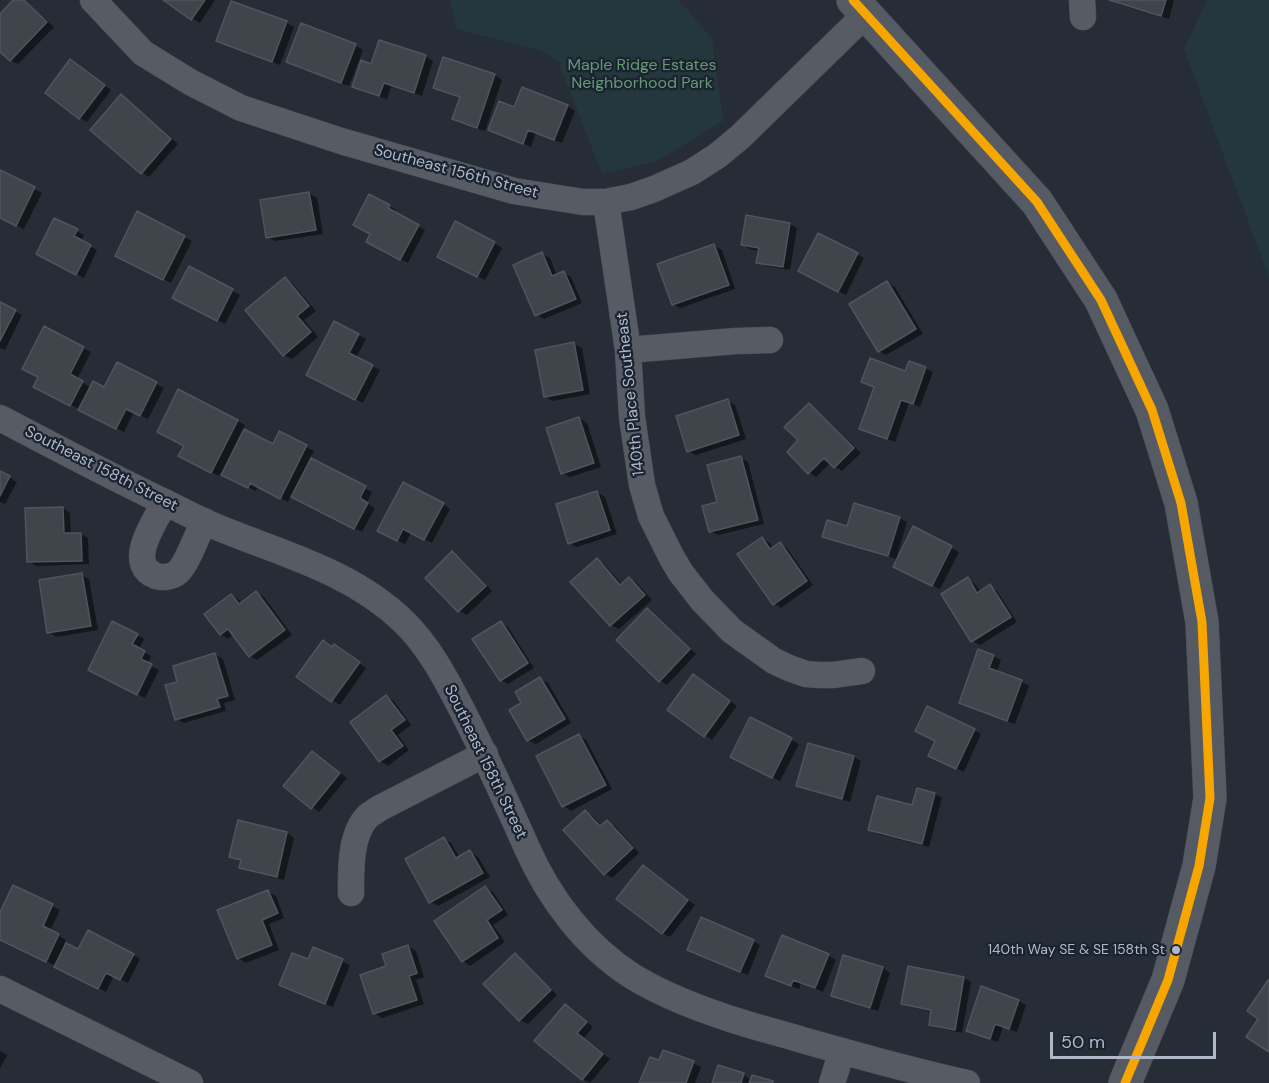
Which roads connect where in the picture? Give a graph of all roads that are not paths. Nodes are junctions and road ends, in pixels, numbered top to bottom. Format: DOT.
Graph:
graph roads {
  1 [pos="93,0"];
  2 [pos="859,7"];
  3 [pos="606,202"];
  4 [pos="770,340"];
  5 [pos="628,350"];
  6 [pos="0,418"];
  7 [pos="165,502"];
  8 [pos="204,521"];
  9 [pos="862,671"];
  10 [pos="485,754"];
  11 [pos="351,893"];
  12 [pos="0,989"];
  13 [pos="842,1051"];
  14 [pos="190,1083"];
  15 [pos="832,1083"];
  16 [pos="967,1083"];
  17 [pos="1125,1083"];
  1 -- 3 [label="street, Southeast 156th Street"];
  2 -- 3 [label="street, Southeast 156th Street"];
  2 -- 17 [label="main road"];
  3 -- 5 [label="street, 140th Place Southeast"];
  4 -- 5 [label="street"];
  5 -- 9 [label="street, 140th Place Southeast"];
  6 -- 7 [label="street, Southeast 158th Street"];
  7 -- 8 [label="street, Southeast 158th Street"];
  7 -- 8 [label="street"];
  8 -- 10 [label="street, Southeast 158th Street"];
  10 -- 11 [label="street"];
  10 -- 13 [label="street, Southeast 158th Street"];
  12 -- 14 [label="street"];
  13 -- 15 [label="street"];
  13 -- 16 [label="street, Southeast 158th Street"];
}
